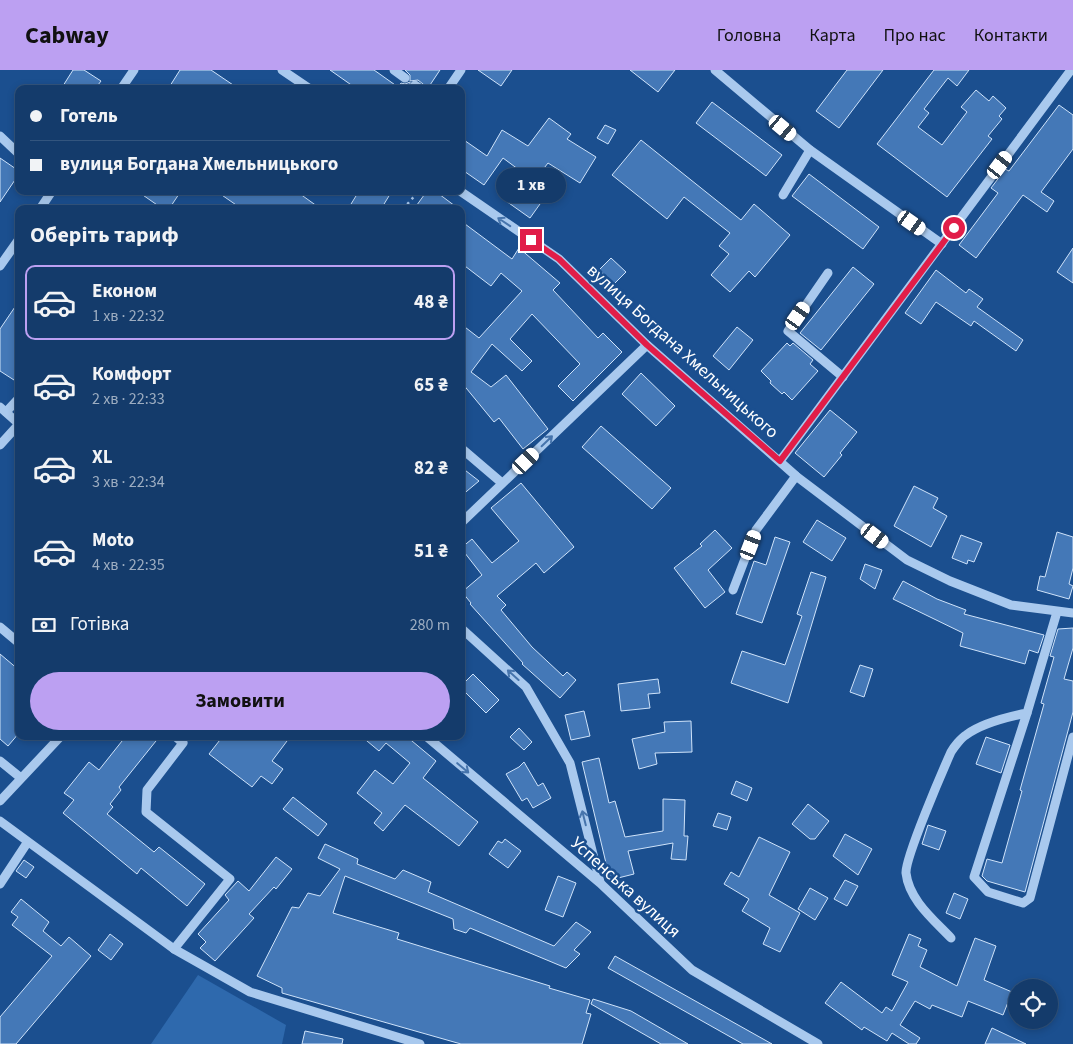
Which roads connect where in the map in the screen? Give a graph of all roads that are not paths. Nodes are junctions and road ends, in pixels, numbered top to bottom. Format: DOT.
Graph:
graph roads {
  1 [pos="134,70"];
  2 [pos="282,70"];
  3 [pos="394,70"];
  4 [pos="461,70"];
  5 [pos="715,70"];
  6 [pos="1071,70"];
  7 [pos="405,78"];
  8 [pos="125,85"];
  9 [pos="304,85"];
  10 [pos="451,85"];
  11 [pos="0,136"];
  12 [pos="15,150"];
  13 [pos="810,150"];
  14 [pos="465,194"];
  15 [pos="783,195"];
  16 [pos="942,244"];
  17 [pos="15,245"];
  18 [pos="0,266"];
  19 [pos="828,273"];
  20 [pos="647,345"];
  21 [pos="843,377"];
  22 [pos="15,401"];
  23 [pos="3,409"];
  24 [pos="15,420"];
  25 [pos="15,429"];
  26 [pos="0,446"];
  27 [pos="465,451"];
  28 [pos="780,461"];
  29 [pos="796,476"];
  30 [pos="502,483"];
  31 [pos="465,519"];
  32 [pos="733,590"];
  33 [pos="1057,612"];
  34 [pos="1073,612"];
  35 [pos="0,627"];
  36 [pos="465,632"];
  37 [pos="15,640"];
  38 [pos="1026,713"];
  39 [pos="1073,736"];
  40 [pos="57,740"];
  41 [pos="180,740"];
  42 [pos="431,740"];
  43 [pos="0,761"];
  44 [pos="22,778"];
  45 [pos="0,801"];
  46 [pos="0,821"];
  47 [pos="27,843"];
  48 [pos="600,883"];
  49 [pos="0,884"];
  50 [pos="952,938"];
  51 [pos="174,949"];
  52 [pos="420,1044"];
  53 [pos="818,1044"];
  1 -- 8 [label="street"];
  2 -- 9 [label="street"];
  3 -- 7 [label="street"];
  4 -- 10 [label="street"];
  5 -- 13 [label="street"];
  6 -- 16 [label="street"];
  11 -- 12 [label="street"];
  13 -- 15 [label="street"];
  13 -- 16 [label="street"];
  20 -- 14 [label="street, вулиця Богдана Хмельницького, one-way"];
  16 -- 21 [label="street"];
  17 -- 18 [label="street"];
  19 -- 21 [label="street"];
  20 -- 28 [label="street, вулиця Богдана Хмельницького"];
  30 -- 20 [label="street, one-way"];
  21 -- 28 [label="street"];
  22 -- 23 [label="street"];
  23 -- 24 [label="street"];
  25 -- 26 [label="street"];
  27 -- 30 [label="street"];
  28 -- 29 [label="street, вулиця Богдана Хмельницького"];
  29 -- 32 [label="street"];
  29 -- 33 [label="street, вулиця Богдана Хмельницького"];
  30 -- 31 [label="street"];
  33 -- 34 [label="street, вулиця Богдана Хмельницького"];
  33 -- 38 [label="street"];
  35 -- 37 [label="street"];
  48 -- 36 [label="street, one-way"];
  38 -- 39 [label="street"];
  38 -- 50 [label="street"];
  40 -- 44 [label="street"];
  41 -- 51 [label="street"];
  42 -- 48 [label="street, Успенська вулиця, one-way"];
  43 -- 44 [label="street"];
  44 -- 45 [label="street"];
  46 -- 47 [label="street"];
  47 -- 49 [label="street"];
  47 -- 51 [label="street"];
  48 -- 53 [label="street, Успенська вулиця"];
  51 -- 52 [label="street"];
}
